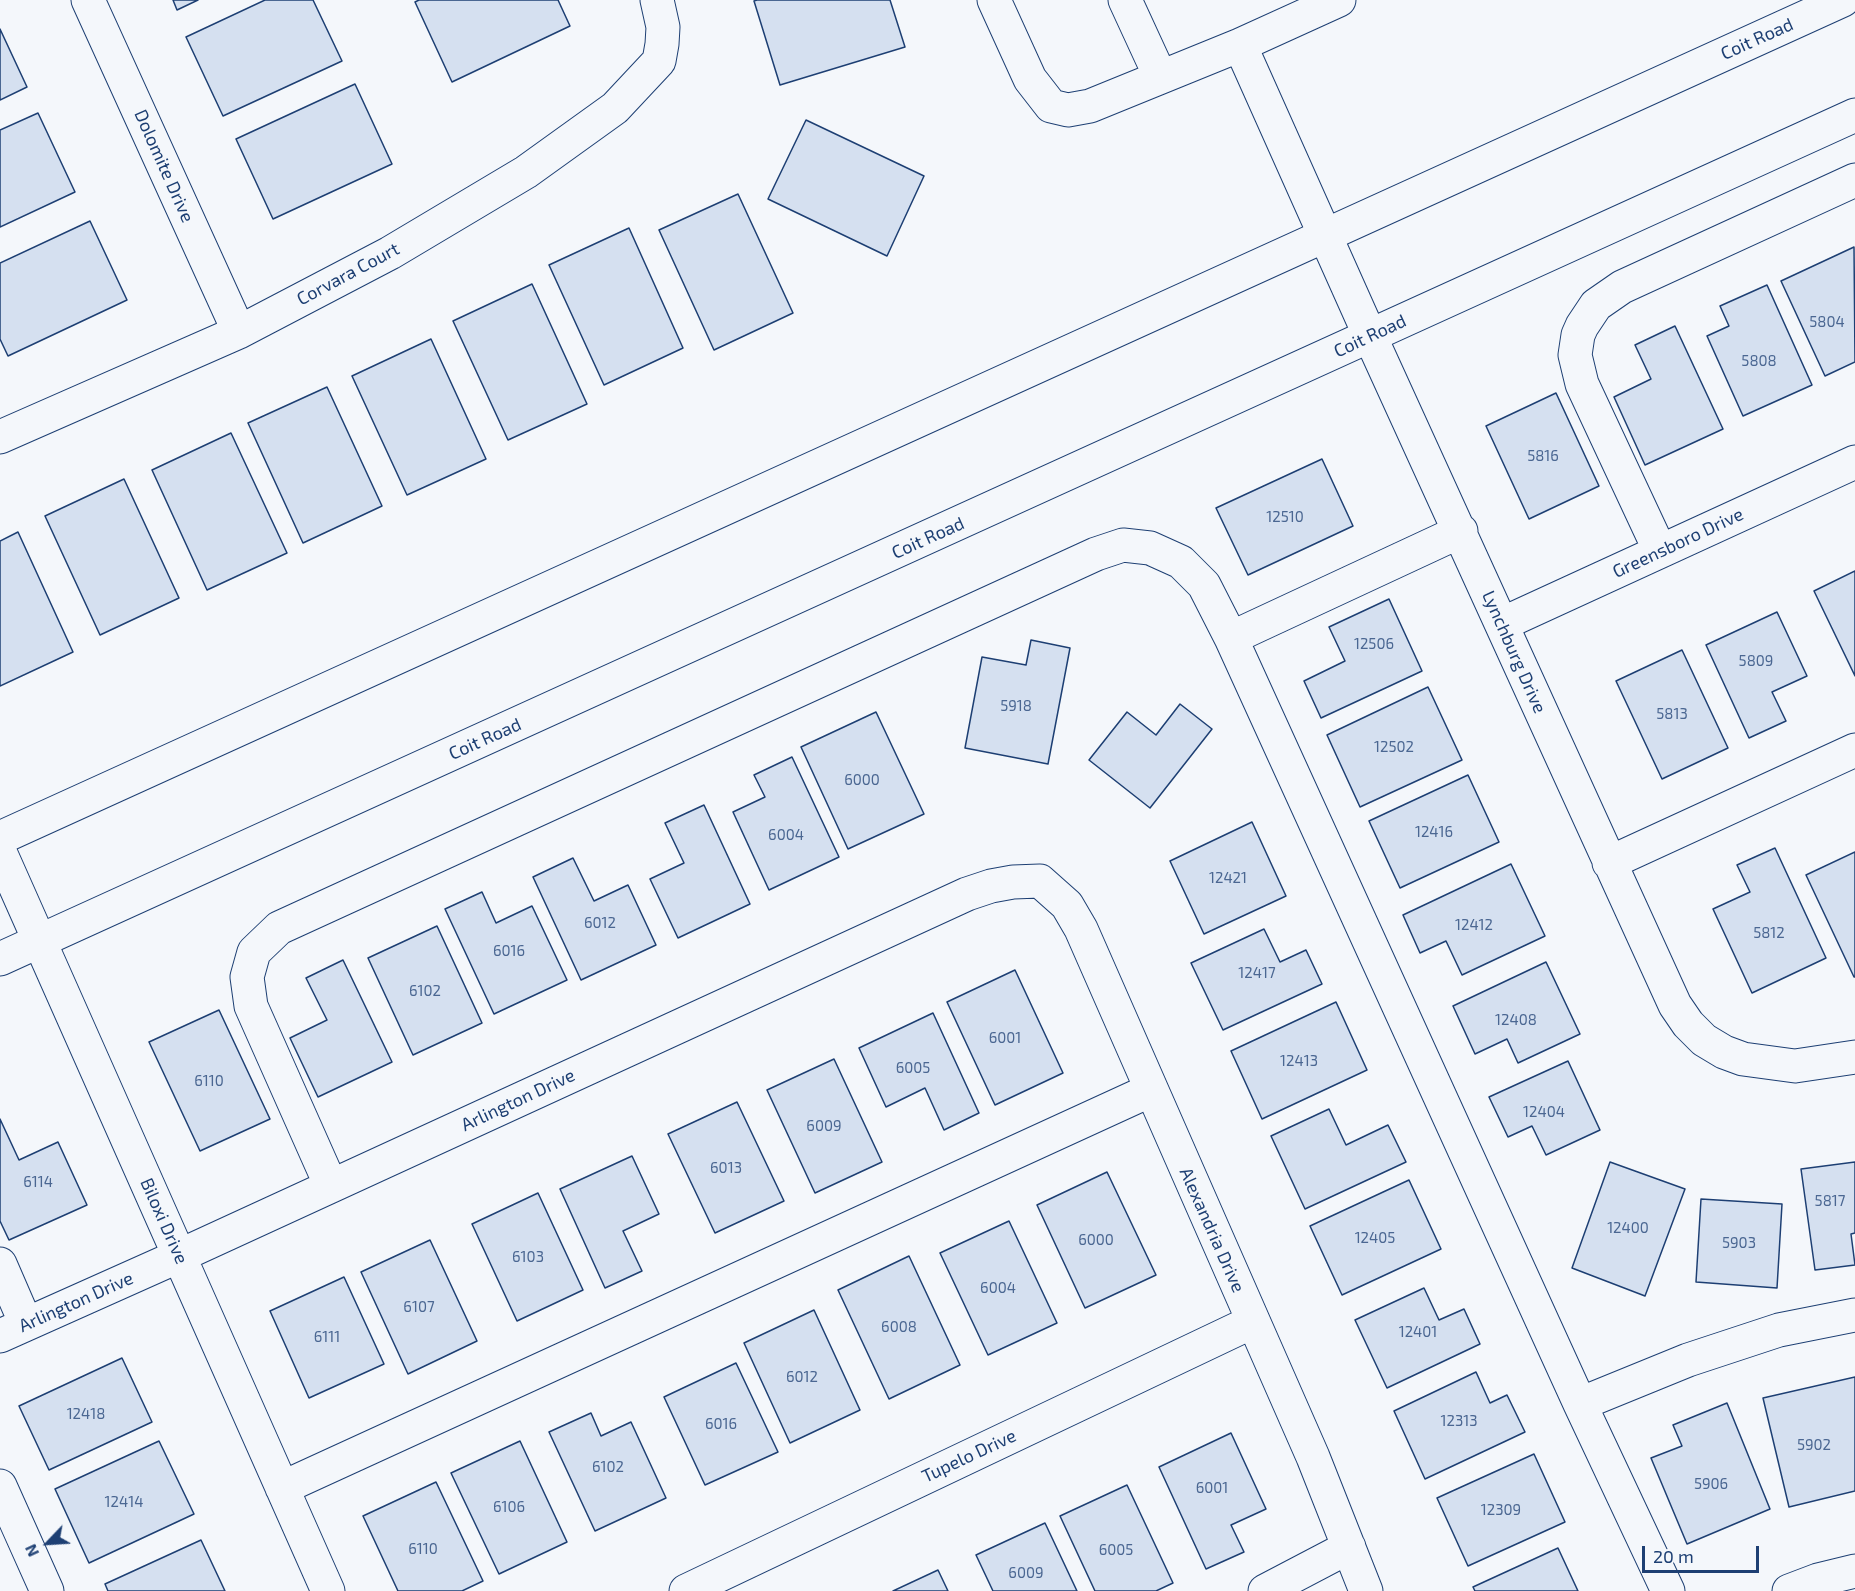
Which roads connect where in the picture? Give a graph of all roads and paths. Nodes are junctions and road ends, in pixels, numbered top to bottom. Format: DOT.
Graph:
graph roads {
  1 [pos="88,0"];
  2 [pos="657,0"];
  3 [pos="994,0"];
  4 [pos="1125,0"];
  5 [pos="1339,0"];
  6 [pos="1843,0"];
  7 [pos="1240,45"];
  8 [pos="1160,76"];
  9 [pos="1855,115"];
  10 [pos="1855,180"];
  11 [pos="1325,235"];
  12 [pos="239,332"];
  13 [pos="1370,336"];
  14 [pos="0,437"];
  15 [pos="1855,462"];
  16 [pos="1461,531"];
  17 [pos="1660,551"];
  18 [pos="1502,624"];
  19 [pos="1231,638"];
  20 [pos="1855,750"];
  21 [pos="0,838"];
  22 [pos="0,852"];
  23 [pos="1609,863"];
  24 [pos="1040,882"];
  25 [pos="39,941"];
  26 [pos="0,959"];
  27 [pos="1855,1057"];
  28 [pos="1151,1090"];
  29 [pos="331,1186"];
  30 [pos="179,1256"];
  31 [pos="0,1264"];
  32 [pos="1855,1315"];
  33 [pos="1252,1322"];
  34 [pos="13,1330"];
  35 [pos="1580,1404"];
  36 [pos="0,1486"];
  37 [pos="282,1488"];
  38 [pos="1349,1547"];
  39 [pos="1855,1571"];
  40 [pos="47,1591"];
  41 [pos="328,1591"];
  42 [pos="686,1591"];
  43 [pos="1265,1591"];
  44 [pos="1366,1591"];
  45 [pos="1668,1591"];
  46 [pos="1789,1591"];
  1 -- 12 [label="street, Dolomite Drive"];
  2 -- 12 [label="street, Corvara Court"];
  3 -- 8 [label="street"];
  4 -- 8 [label="street"];
  5 -- 7 [label="street"];
  6 -- 11 [label="street, Coit Road"];
  7 -- 8 [label="street"];
  7 -- 11 [label="street, Lynchburg Drive"];
  9 -- 13 [label="street, Coit Road"];
  10 -- 17 [label="street"];
  11 -- 13 [label="street, Lynchburg Drive"];
  11 -- 21 [label="street, Coit Road"];
  12 -- 14 [label="street, Corvara Court"];
  13 -- 16 [label="street, Lynchburg Drive"];
  13 -- 25 [label="street, Coit Road"];
  15 -- 17 [label="street, Greensboro Drive"];
  16 -- 18 [label="street, Lynchburg Drive"];
  16 -- 19 [label="street"];
  17 -- 18 [label="street, Greensboro Drive"];
  18 -- 23 [label="street, Lynchburg Drive"];
  19 -- 29 [label="street"];
  19 -- 35 [label="street"];
  20 -- 23 [label="street"];
  22 -- 25 [label="street, Biloxi Drive"];
  23 -- 27 [label="street, Lynchburg Drive"];
  24 -- 28 [label="street, Alexandria Drive"];
  24 -- 29 [label="street, Arlington Drive"];
  25 -- 26 [label="street, Coit Road"];
  25 -- 30 [label="street, Biloxi Drive"];
  28 -- 33 [label="street, Alexandria Drive"];
  28 -- 37 [label="street"];
  29 -- 30 [label="street, Arlington Drive"];
  30 -- 34 [label="street, Arlington Drive"];
  30 -- 37 [label="street, Biloxi Drive"];
  31 -- 34 [label="street"];
  32 -- 35 [label="street"];
  33 -- 38 [label="street, Alexandria Drive"];
  33 -- 42 [label="street, Tupelo Drive"];
  35 -- 45 [label="street"];
  36 -- 40 [label="street"];
  37 -- 41 [label="street, Biloxi Drive"];
  38 -- 43 [label="street"];
  38 -- 44 [label="street, Alexandria Drive"];
  39 -- 46 [label="street"];
}
